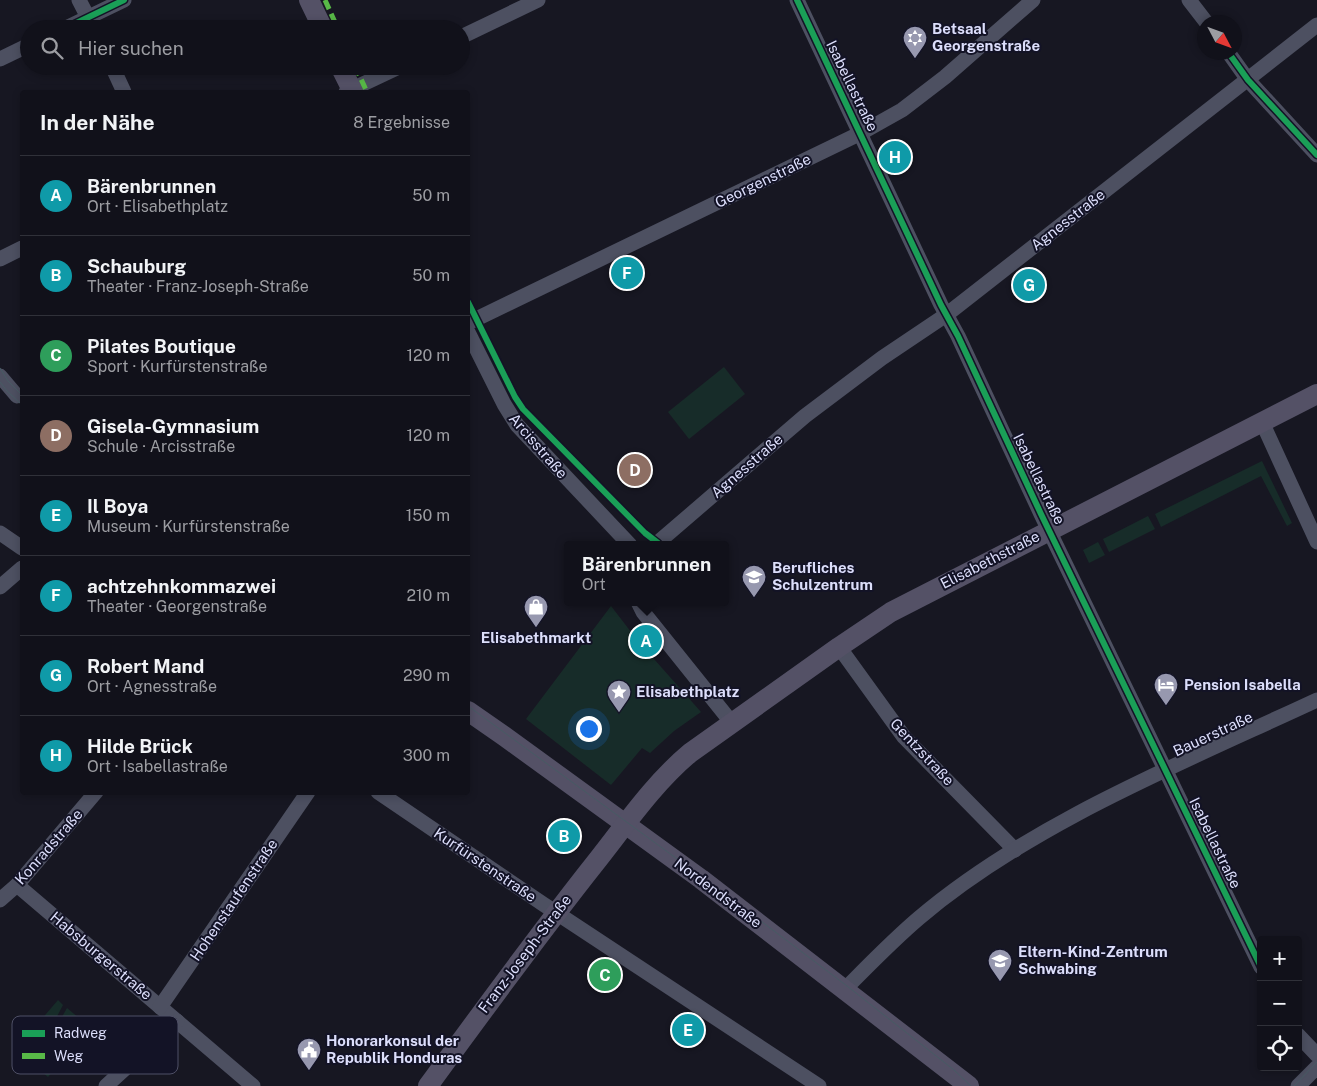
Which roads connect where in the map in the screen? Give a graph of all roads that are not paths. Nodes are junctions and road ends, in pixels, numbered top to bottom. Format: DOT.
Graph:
graph roads {
  1 [pos="79,0"];
  2 [pos="124,0"];
  3 [pos="309,0"];
  4 [pos="538,0"];
  5 [pos="797,0"];
  6 [pos="1033,0"];
  7 [pos="1189,0"];
  8 [pos="1201,15"];
  9 [pos="89,20"];
  10 [pos="95,20"];
  11 [pos="319,20"];
  12 [pos="1317,26"];
  13 [pos="470,33"];
  14 [pos="20,49"];
  15 [pos="0,59"];
  16 [pos="1234,60"];
  17 [pos="116,75"];
  18 [pos="343,75"];
  19 [pos="383,75"];
  20 [pos="1248,80"];
  21 [pos="123,90"];
  22 [pos="349,90"];
  23 [pos="354,90"];
  24 [pos="861,133"];
  25 [pos="1317,155"];
  26 [pos="20,249"];
  27 [pos="0,258"];
  28 [pos="946,315"];
  29 [pos="470,322"];
  30 [pos="470,336"];
  31 [pos="0,376"];
  32 [pos="0,388"];
  33 [pos="1317,394"];
  34 [pos="20,398"];
  35 [pos="1262,422"];
  36 [pos="1049,530"];
  37 [pos="0,533"];
  38 [pos="626,541"];
  39 [pos="660,541"];
  40 [pos="1317,542"];
  41 [pos="20,547"];
  42 [pos="20,570"];
  43 [pos="0,587"];
  44 [pos="640,606"];
  45 [pos="839,647"];
  46 [pos="1317,700"];
  47 [pos="470,712"];
  48 [pos="732,724"];
  49 [pos="1166,770"];
  50 [pos="93,795"];
  51 [pos="306,795"];
  52 [pos="382,795"];
  53 [pos="625,824"];
  54 [pos="1015,850"];
  55 [pos="17,885"];
  56 [pos="0,900"];
  57 [pos="556,912"];
  58 [pos="1257,959"];
  59 [pos="845,989"];
  60 [pos="160,1007"];
  61 [pos="170,1016"];
  62 [pos="178,1023"];
  63 [pos="1302,1039"];
  64 [pos="1317,1055"];
  65 [pos="1317,1066"];
  66 [pos="119,1074"];
  67 [pos="966,1085"];
  68 [pos="106,1086"];
  69 [pos="253,1086"];
  70 [pos="428,1086"];
  71 [pos="819,1086"];
  72 [pos="1298,1086"];
  1 -- 9 [label="street"];
  2 -- 10 [label="street"];
  3 -- 11 [label="main road"];
  4 -- 13 [label="street"];
  5 -- 24 [label="street, Isabellastraße"];
  6 -- 24 [label="street, Georgenstraße"];
  7 -- 8 [label="street"];
  12 -- 20 [label="street, Agnesstraße"];
  14 -- 15 [label="street"];
  16 -- 20 [label="street"];
  17 -- 21 [label="street"];
  18 -- 22 [label="main road"];
  19 -- 23 [label="street"];
  20 -- 25 [label="street"];
  20 -- 28 [label="street, Agnesstraße"];
  24 -- 28 [label="street, Isabellastraße"];
  24 -- 29 [label="street, Georgenstraße"];
  26 -- 27 [label="street"];
  28 -- 36 [label="street, Isabellastraße"];
  28 -- 39 [label="street, Agnesstraße"];
  30 -- 38 [label="street, Arcisstraße"];
  31 -- 34 [label="street"];
  32 -- 34 [label="street"];
  33 -- 35 [label="main road, Elisabethstraße"];
  35 -- 36 [label="main road, Elisabethstraße"];
  35 -- 40 [label="street"];
  36 -- 45 [label="main road, Elisabethstraße"];
  36 -- 49 [label="street, Isabellastraße"];
  37 -- 41 [label="street"];
  42 -- 43 [label="street"];
  44 -- 48 [label="street"];
  45 -- 48 [label="main road, Elisabethstraße"];
  45 -- 54 [label="street, Gentzstraße"];
  46 -- 49 [label="street, Bauerstraße"];
  47 -- 53 [label="main road, Nordendstraße"];
  48 -- 53 [label="main road"];
  49 -- 54 [label="street, Bauerstraße"];
  49 -- 58 [label="street, Isabellastraße"];
  50 -- 55 [label="street, Konradstraße"];
  51 -- 60 [label="street, Hohenstaufenstraße"];
  52 -- 57 [label="street, Kurfürstenstraße"];
  53 -- 57 [label="main road, Franz-Joseph-Straße"];
  53 -- 59 [label="main road, Nordendstraße"];
  54 -- 59 [label="street, Bauerstraße"];
  55 -- 56 [label="street, Konradstraße"];
  55 -- 60 [label="street, Habsburgerstraße"];
  57 -- 70 [label="main road, Franz-Joseph-Straße"];
  57 -- 71 [label="street, Kurfürstenstraße"];
  59 -- 67 [label="main road, Nordendstraße"];
  60 -- 61 [label="street, Habsburgerstraße"];
  62 -- 69 [label="street, Habsburgerstraße"];
  63 -- 64 [label="street"];
  65 -- 72 [label="street"];
  66 -- 68 [label="street"];
}
